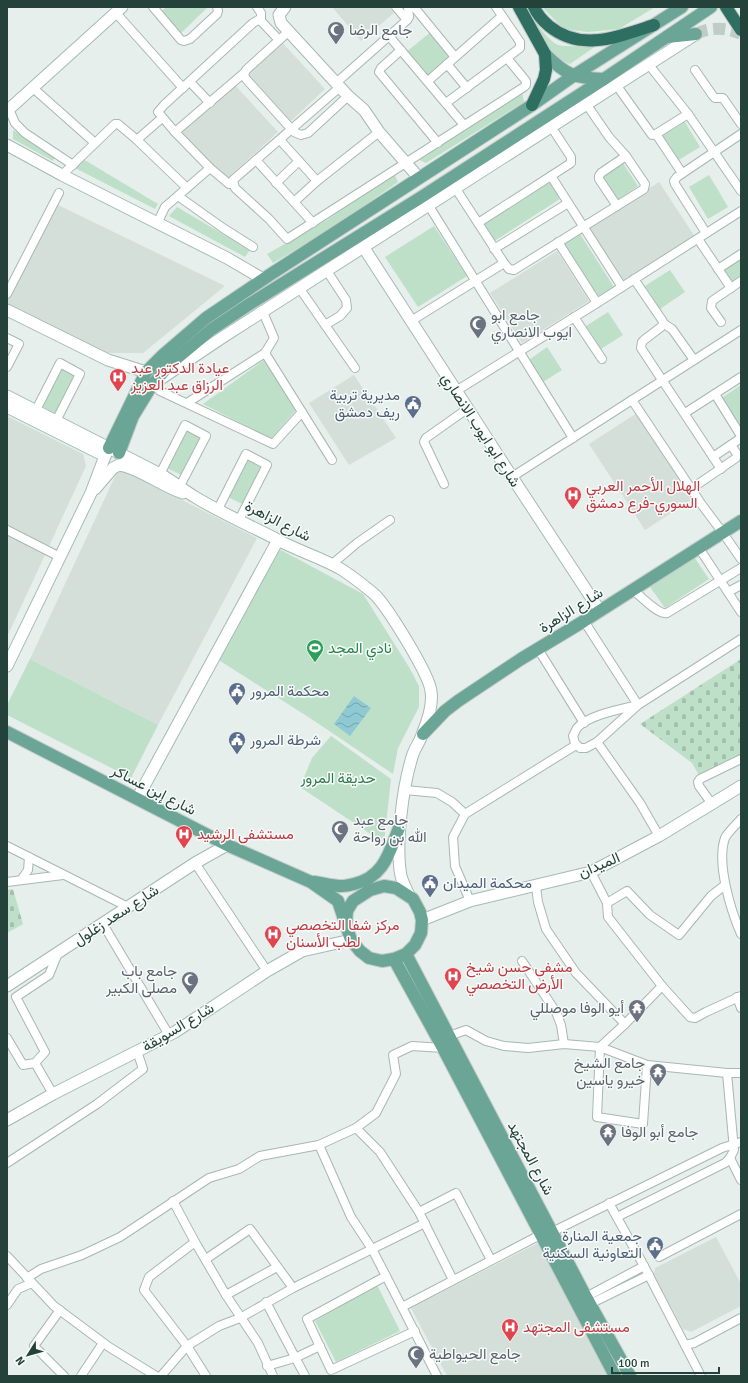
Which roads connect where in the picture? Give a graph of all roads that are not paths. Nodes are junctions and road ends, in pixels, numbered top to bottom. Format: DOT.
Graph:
graph roads {
  1 [pos="153,7"];
  2 [pos="217,7"];
  3 [pos="256,7"];
  4 [pos="285,7"];
  5 [pos="396,7"];
  6 [pos="408,7"];
  7 [pos="414,7"];
  8 [pos="496,7"];
  9 [pos="519,7"];
  10 [pos="534,7"];
  11 [pos="682,7"];
  12 [pos="711,7"];
  13 [pos="726,7"];
  14 [pos="120,9"];
  15 [pos="502,16"];
  16 [pos="260,19"];
  17 [pos="407,20"];
  18 [pos="654,25"];
  19 [pos="741,30"];
  20 [pos="288,32"];
  21 [pos="696,34"];
  22 [pos="389,36"];
  23 [pos="666,37"];
  24 [pos="279,40"];
  25 [pos="401,50"];
  26 [pos="545,54"];
  27 [pos="455,57"];
  28 [pos="507,58"];
  29 [pos="447,64"];
  30 [pos="649,65"];
  31 [pos="695,70"];
  32 [pos="244,73"];
  33 [pos="573,76"];
  34 [pos="604,79"];
  35 [pos="428,81"];
  36 [pos="190,82"];
  37 [pos="338,85"];
  38 [pos="617,86"];
  39 [pos="33,88"];
  40 [pos="183,88"];
  41 [pos="466,88"];
  42 [pos="549,93"];
  43 [pos="348,96"];
  44 [pos="210,103"];
  45 [pos="446,103"];
  46 [pos="532,105"];
  47 [pos="587,105"];
  48 [pos="557,109"];
  49 [pos="8,110"];
  50 [pos="688,114"];
  51 [pos="162,118"];
  52 [pos="741,124"];
  53 [pos="464,125"];
  54 [pos="552,128"];
  55 [pos="292,130"];
  56 [pos="377,130"];
  57 [pos="175,132"];
  58 [pos="656,134"];
  59 [pos="741,134"];
  60 [pos="136,139"];
  61 [pos="280,140"];
  62 [pos="95,143"];
  63 [pos="438,143"];
  64 [pos="7,145"];
  65 [pos="714,152"];
  66 [pos="626,156"];
  67 [pos="256,160"];
  68 [pos="299,161"];
  69 [pos="406,164"];
  70 [pos="74,165"];
  71 [pos="210,168"];
  72 [pos="682,173"];
  73 [pos="62,176"];
  74 [pos="551,176"];
  75 [pos="418,178"];
  76 [pos="317,181"];
  77 [pos="276,183"];
  78 [pos="233,184"];
  79 [pos="187,188"];
  80 [pos="456,188"];
  81 [pos="741,191"];
  82 [pos="59,193"];
  83 [pos="178,196"];
  84 [pos="294,202"];
  85 [pos="568,203"];
  86 [pos="429,206"];
  87 [pos="617,206"];
  88 [pos="741,211"];
  89 [pos="313,223"];
  90 [pos="478,223"];
  91 [pos="157,224"];
  92 [pos="583,227"];
  93 [pos="706,233"];
  94 [pos="698,239"];
  95 [pos="558,242"];
  96 [pos="253,247"];
  97 [pos="364,248"];
  98 [pos="494,249"];
  99 [pos="741,254"];
  100 [pos="504,263"];
  101 [pos="718,269"];
  102 [pos="327,271"];
  103 [pos="264,279"];
  104 [pos="634,279"];
  105 [pos="476,281"];
  106 [pos="741,281"];
  107 [pos="622,287"];
  108 [pos="731,288"];
  109 [pos="300,289"];
  110 [pos="7,294"];
  111 [pos="597,303"];
  112 [pos="7,310"];
  113 [pos="263,312"];
  114 [pos="574,317"];
  115 [pos="411,321"];
  116 [pos="721,322"];
  117 [pos="664,324"];
  118 [pos="325,325"];
  119 [pos="741,330"];
  120 [pos="7,338"];
  121 [pos="519,351"];
  122 [pos="265,353"];
  123 [pos="602,359"];
  124 [pos="694,360"];
  125 [pos="7,366"];
  126 [pos="355,368"];
  127 [pos="146,372"];
  128 [pos="741,377"];
  129 [pos="663,380"];
  130 [pos="156,388"];
  131 [pos="456,390"];
  132 [pos="715,394"];
  133 [pos="7,396"];
  134 [pos="632,400"];
  135 [pos="187,403"];
  136 [pos="7,407"];
  137 [pos="468,409"];
  138 [pos="36,410"];
  139 [pos="302,412"];
  140 [pos="685,414"];
  141 [pos="56,421"];
  142 [pos="741,437"];
  143 [pos="573,438"];
  144 [pos="731,445"];
  145 [pos="111,452"];
  146 [pos="713,457"];
  147 [pos="332,460"];
  148 [pos="721,469"];
  149 [pos="160,474"];
  150 [pos="512,477"];
  151 [pos="444,484"];
  152 [pos="180,486"];
  153 [pos="691,488"];
  154 [pos="91,493"];
  155 [pos="195,497"];
  156 [pos="218,509"];
  157 [pos="239,520"];
  158 [pos="390,520"];
  159 [pos="741,521"];
  160 [pos="7,530"];
  161 [pos="723,532"];
  162 [pos="278,540"];
  163 [pos="699,548"];
  164 [pos="60,557"];
  165 [pos="741,559"];
  166 [pos="331,565"];
  167 [pos="741,568"];
  168 [pos="721,581"];
  169 [pos="741,585"];
  170 [pos="633,590"];
  171 [pos="728,592"];
  172 [pos="600,611"];
  173 [pos="741,612"];
  174 [pos="584,621"];
  175 [pos="741,639"];
  176 [pos="538,649"];
  177 [pos="7,666"];
  178 [pos="638,704"];
  179 [pos="584,723"];
  180 [pos="7,728"];
  181 [pos="7,732"];
  182 [pos="423,734"];
  183 [pos="7,736"];
  184 [pos="20,739"];
  185 [pos="597,742"];
  186 [pos="576,744"];
  187 [pos="741,760"];
  188 [pos="741,786"];
  189 [pos="405,790"];
  190 [pos="137,798"];
  191 [pos="712,804"];
  192 [pos="464,814"];
  193 [pos="741,819"];
  194 [pos="399,828"];
  195 [pos="659,836"];
  196 [pos="7,846"];
  197 [pos="227,846"];
  198 [pos="29,857"];
  199 [pos="195,864"];
  200 [pos="591,872"];
  201 [pos="63,875"];
  202 [pos="21,880"];
  203 [pos="7,882"];
  204 [pos="311,882"];
  205 [pos="725,885"];
  206 [pos="536,886"];
  207 [pos="409,896"];
  208 [pos="470,901"];
  209 [pos="607,903"];
  210 [pos="128,907"];
  211 [pos="422,920"];
  212 [pos="103,924"];
  213 [pos="346,924"];
  214 [pos="741,934"];
  215 [pos="351,940"];
  216 [pos="58,953"];
  217 [pos="406,954"];
  218 [pos="394,960"];
  219 [pos="522,962"];
  220 [pos="267,971"];
  221 [pos="7,986"];
  222 [pos="662,986"];
  223 [pos="739,997"];
  224 [pos="741,1008"];
  225 [pos="625,1024"];
  226 [pos="169,1035"];
  227 [pos="449,1036"];
  228 [pos="7,1038"];
  229 [pos="564,1044"];
  230 [pos="600,1047"];
  231 [pos="444,1048"];
  232 [pos="138,1051"];
  233 [pos="35,1063"];
  234 [pos="648,1065"];
  235 [pos="727,1073"];
  236 [pos="741,1073"];
  237 [pos="54,1094"];
  238 [pos="7,1120"];
  239 [pos="356,1128"];
  240 [pos="737,1143"];
  241 [pos="319,1145"];
  242 [pos="730,1158"];
  243 [pos="7,1163"];
  244 [pos="741,1180"];
  245 [pos="173,1201"];
  246 [pos="609,1203"];
  247 [pos="419,1212"];
  248 [pos="741,1214"];
  249 [pos="617,1217"];
  250 [pos="425,1223"];
  251 [pos="546,1233"];
  252 [pos="195,1242"];
  253 [pos="372,1249"];
  254 [pos="659,1257"];
  255 [pos="206,1259"];
  256 [pos="491,1260"];
  257 [pos="8,1261"];
  258 [pos="644,1266"];
  259 [pos="278,1267"];
  260 [pos="649,1275"];
  261 [pos="386,1276"];
  262 [pos="30,1280"];
  263 [pos="453,1280"];
  264 [pos="293,1288"];
  265 [pos="226,1295"];
  266 [pos="588,1301"];
  267 [pos="266,1302"];
  268 [pos="7,1305"];
  269 [pos="402,1307"];
  270 [pos="60,1310"];
  271 [pos="240,1318"];
  272 [pos="741,1318"];
  273 [pos="415,1331"];
  274 [pos="103,1343"];
  275 [pos="685,1345"];
  276 [pos="187,1346"];
  277 [pos="320,1346"];
  278 [pos="295,1358"];
  279 [pos="268,1366"];
  280 [pos="64,1376"];
  281 [pos="81,1376"];
  282 [pos="156,1376"];
  283 [pos="161,1376"];
  284 [pos="206,1376"];
  285 [pos="273,1376"];
  286 [pos="305,1376"];
  287 [pos="437,1376"];
  288 [pos="615,1376"];
  289 [pos="630,1376"];
  290 [pos="701,1376"];
  1 -- 2 [label="street"];
  3 -- 16 [label="street"];
  4 -- 20 [label="main road"];
  5 -- 17 [label="street"];
  6 -- 17 [label="street"];
  7 -- 27 [label="street"];
  8 -- 15 [label="street"];
  9 -- 26 [label="highway"];
  10 -- 18 [label="highway"];
  11 -- 18 [label="main road"];
  12 -- 23 [label="main road"];
  13 -- 19 [label="highway"];
  14 -- 39 [label="main road"];
  14 -- 40 [label="street"];
  15 -- 27 [label="street"];
  15 -- 28 [label="street"];
  16 -- 24 [label="street"];
  16 -- 36 [label="street"];
  17 -- 22 [label="street"];
  18 -- 33 [label="main road"];
  20 -- 24 [label="street"];
  20 -- 37 [label="main road"];
  21 -- 23 [label="main road"];
  21 -- 30 [label="main road"];
  22 -- 25 [label="street"];
  22 -- 37 [label="street"];
  23 -- 34 [label="main road"];
  24 -- 32 [label="street"];
  25 -- 35 [label="street"];
  25 -- 63 [label="street"];
  26 -- 33 [label="main road"];
  26 -- 46 [label="highway"];
  27 -- 29 [label="street"];
  28 -- 41 [label="street"];
  28 -- 53 [label="street"];
  29 -- 35 [label="street"];
  29 -- 41 [label="street"];
  30 -- 38 [label="main road"];
  30 -- 50 [label="street"];
  31 -- 52 [label="street"];
  32 -- 44 [label="street"];
  32 -- 55 [label="street"];
  33 -- 34 [label="main road"];
  33 -- 42 [label="main road"];
  34 -- 48 [label="main road"];
  35 -- 45 [label="street"];
  36 -- 40 [label="street"];
  36 -- 44 [label="street"];
  37 -- 43 [label="main road"];
  37 -- 55 [label="street"];
  38 -- 47 [label="main road"];
  38 -- 58 [label="street"];
  39 -- 49 [label="main road"];
  39 -- 62 [label="street"];
  40 -- 51 [label="street"];
  41 -- 45 [label="street"];
  42 -- 46 [label="main road"];
  42 -- 48 [label="main road"];
  43 -- 55 [label="street"];
  43 -- 56 [label="main road"];
  44 -- 57 [label="street"];
  45 -- 53 [label="street"];
  46 -- 75 [label="main road"];
  47 -- 54 [label="main road"];
  47 -- 66 [label="street"];
  48 -- 130 [label="main road"];
  49 -- 70 [label="street"];
  50 -- 58 [label="street"];
  50 -- 65 [label="street"];
  51 -- 57 [label="street"];
  51 -- 60 [label="street"];
  53 -- 63 [label="street"];
  54 -- 74 [label="street"];
  54 -- 80 [label="main road"];
  55 -- 61 [label="street"];
  56 -- 69 [label="main road"];
  56 -- 76 [label="street"];
  57 -- 71 [label="street"];
  58 -- 72 [label="street"];
  59 -- 65 [label="street"];
  60 -- 62 [label="street"];
  60 -- 79 [label="street"];
  61 -- 67 [label="street"];
  61 -- 68 [label="street"];
  62 -- 70 [label="street"];
  63 -- 69 [label="street"];
  64 -- 73 [label="main road"];
  65 -- 72 [label="street"];
  65 -- 81 [label="street"];
  66 -- 87 [label="street"];
  66 -- 87 [label="street"];
  67 -- 77 [label="street"];
  67 -- 78 [label="street"];
  68 -- 76 [label="street"];
  68 -- 77 [label="street"];
  69 -- 75 [label="main road"];
  69 -- 89 [label="street"];
  70 -- 73 [label="street"];
  71 -- 78 [label="street"];
  71 -- 79 [label="street"];
  72 -- 93 [label="street"];
  73 -- 91 [label="main road"];
  74 -- 85 [label="street"];
  74 -- 90 [label="street"];
  75 -- 103 [label="main road"];
  76 -- 84 [label="street"];
  77 -- 84 [label="street"];
  78 -- 89 [label="street"];
  79 -- 83 [label="street"];
  80 -- 86 [label="main road"];
  80 -- 90 [label="street"];
  82 -- 110 [label="street"];
  83 -- 91 [label="street"];
  83 -- 96 [label="street"];
  84 -- 89 [label="street"];
  85 -- 92 [label="street"];
  85 -- 98 [label="street"];
  86 -- 97 [label="main road"];
  86 -- 105 [label="street"];
  87 -- 92 [label="street"];
  88 -- 93 [label="street"];
  90 -- 98 [label="street"];
  91 -- 103 [label="main road"];
  92 -- 95 [label="street"];
  92 -- 107 [label="street"];
  93 -- 94 [label="street"];
  94 -- 101 [label="street"];
  94 -- 104 [label="street"];
  95 -- 100 [label="street"];
  95 -- 111 [label="street"];
  97 -- 102 [label="main road"];
  97 -- 115 [label="main road, شارع ابو ايوب الانصاري"];
  98 -- 100 [label="street"];
  99 -- 101 [label="street"];
  100 -- 105 [label="street"];
  101 -- 108 [label="street"];
  102 -- 109 [label="main road"];
  102 -- 118 [label="street"];
  103 -- 127 [label="main road"];
  104 -- 107 [label="street"];
  104 -- 117 [label="street"];
  105 -- 115 [label="street"];
  105 -- 121 [label="street"];
  106 -- 108 [label="street"];
  107 -- 111 [label="street"];
  108 -- 116 [label="street"];
  109 -- 113 [label="main road"];
  109 -- 118 [label="street"];
  111 -- 114 [label="street"];
  112 -- 127 [label="main road"];
  113 -- 122 [label="street"];
  113 -- 130 [label="main road"];
  114 -- 121 [label="street"];
  114 -- 123 [label="street"];
  115 -- 131 [label="main road, شارع ابو ايوب الانصاري"];
  117 -- 124 [label="street"];
  117 -- 129 [label="street"];
  118 -- 126 [label="street"];
  119 -- 124 [label="street"];
  120 -- 125 [label="street"];
  121 -- 131 [label="street"];
  121 -- 143 [label="street"];
  122 -- 135 [label="street"];
  122 -- 139 [label="street"];
  124 -- 129 [label="street"];
  127 -- 145 [label="main road"];
  128 -- 132 [label="street"];
  129 -- 134 [label="street"];
  129 -- 140 [label="street"];
  130 -- 135 [label="street"];
  130 -- 145 [label="main road"];
  131 -- 137 [label="main road, شارع ابو ايوب الانصاري"];
  132 -- 140 [label="street"];
  132 -- 142 [label="street"];
  133 -- 138 [label="main road"];
  134 -- 143 [label="street"];
  134 -- 153 [label="street"];
  135 -- 139 [label="street"];
  136 -- 145 [label="main road"];
  137 -- 150 [label="main road, شارع ابو ايوب الانصاري"];
  137 -- 151 [label="street"];
  138 -- 141 [label="main road"];
  138 -- 141 [label="street"];
  139 -- 147 [label="street"];
  140 -- 146 [label="street"];
  141 -- 145 [label="main road"];
  142 -- 144 [label="street"];
  143 -- 150 [label="street"];
  144 -- 146 [label="street"];
  144 -- 148 [label="street"];
  145 -- 149 [label="main road, شارع الزاهرة"];
  145 -- 154 [label="main road"];
  146 -- 148 [label="street"];
  148 -- 153 [label="street"];
  149 -- 152 [label="main road, شارع الزاهرة"];
  149 -- 152 [label="street"];
  150 -- 172 [label="main road, شارع ابو ايوب الانصاري"];
  152 -- 155 [label="main road, شارع الزاهرة"];
  153 -- 161 [label="street"];
  154 -- 155 [label="main road, شارع الزاهرة"];
  154 -- 164 [label="main road"];
  155 -- 156 [label="main road, شارع الزاهرة"];
  156 -- 157 [label="main road, شارع الزاهرة"];
  156 -- 157 [label="street"];
  157 -- 162 [label="main road, شارع الزاهرة"];
  158 -- 166 [label="street"];
  159 -- 161 [label="main road, شارع الزاهرة"];
  160 -- 164 [label="street"];
  161 -- 163 [label="main road, شارع الزاهرة"];
  161 -- 165 [label="street"];
  162 -- 166 [label="main road, شارع الزاهرة"];
  162 -- 190 [label="main road"];
  163 -- 168 [label="street"];
  163 -- 170 [label="main road, شارع الزاهرة"];
  164 -- 177 [label="main road"];
  166 -- 182 [label="main road, شارع الزاهرة"];
  167 -- 168 [label="street"];
  168 -- 170 [label="street"];
  168 -- 171 [label="street"];
  169 -- 171 [label="street"];
  170 -- 172 [label="main road, شارع الزاهرة"];
  171 -- 173 [label="street"];
  172 -- 174 [label="main road, شارع الزاهرة"];
  174 -- 176 [label="main road, شارع الزاهرة"];
  174 -- 178 [label="street"];
  175 -- 178 [label="street"];
  176 -- 179 [label="street"];
  176 -- 182 [label="main road, شارع الزاهرة"];
  178 -- 179 [label="street"];
  178 -- 185 [label="street"];
  179 -- 186 [label="street"];
  180 -- 184 [label="main road"];
  181 -- 184 [label="main road"];
  182 -- 189 [label="main road, شارع الزاهرة"];
  183 -- 184 [label="main road"];
  184 -- 190 [label="main road, شارع إبن عساكر"];
  185 -- 186 [label="street"];
  185 -- 195 [label="street"];
  186 -- 192 [label="street"];
  187 -- 191 [label="street"];
  188 -- 191 [label="main road, الميدان"];
  189 -- 192 [label="street"];
  189 -- 194 [label="main road, شارع الزاهرة"];
  190 -- 197 [label="main road, شارع إبن عساكر"];
  191 -- 195 [label="main road, الميدان"];
  192 -- 208 [label="street"];
  193 -- 205 [label="street"];
  194 -- 204 [label="main road"];
  194 -- 207 [label="main road, شارع الزاهرة"];
  195 -- 200 [label="main road, الميدان"];
  196 -- 198 [label="street"];
  197 -- 199 [label="main road, شارع سعد زغلول"];
  197 -- 204 [label="main road, شارع إبن عساكر"];
  198 -- 201 [label="street"];
  198 -- 202 [label="street"];
  199 -- 210 [label="main road, شارع سعد زغلول"];
  199 -- 220 [label="street"];
  200 -- 206 [label="main road, الميدان"];
  200 -- 209 [label="street"];
  201 -- 202 [label="street"];
  201 -- 210 [label="street"];
  202 -- 203 [label="street"];
  204 -- 213 [label="main road, شارع إبن عساكر"];
  205 -- 209 [label="street"];
  205 -- 214 [label="street"];
  206 -- 208 [label="main road, الميدان"];
  206 -- 225 [label="street"];
  207 -- 211 [label="main road"];
  207 -- 213 [label="main road"];
  208 -- 211 [label="main road, الميدان"];
  209 -- 222 [label="street"];
  210 -- 212 [label="main road, شارع سعد زغلول"];
  211 -- 217 [label="main road"];
  212 -- 216 [label="main road, شارع سعد زغلول"];
  212 -- 226 [label="street"];
  213 -- 215 [label="main road"];
  215 -- 218 [label="main road"];
  215 -- 220 [label="main road, شارع السويقة"];
  216 -- 221 [label="main road, شارع سعد زغلول"];
  216 -- 233 [label="street"];
  217 -- 218 [label="main road"];
  217 -- 227 [label="main road, شارع المجتهد"];
  218 -- 231 [label="main road, شارع المجتهد"];
  219 -- 229 [label="street"];
  220 -- 226 [label="main road, شارع السويقة"];
  222 -- 223 [label="street"];
  222 -- 225 [label="street"];
  223 -- 224 [label="street"];
  225 -- 230 [label="street"];
  226 -- 232 [label="main road, شارع السويقة"];
  227 -- 229 [label="street"];
  227 -- 251 [label="main road, شارع المجتهد"];
  228 -- 233 [label="street"];
  229 -- 230 [label="street"];
  230 -- 234 [label="street"];
  230 -- 234 [label="street"];
  231 -- 239 [label="street"];
  231 -- 251 [label="main road, شارع المجتهد"];
  232 -- 237 [label="main road, شارع السويقة"];
  232 -- 243 [label="street"];
  233 -- 237 [label="street"];
  234 -- 235 [label="street"];
  235 -- 236 [label="street"];
  235 -- 240 [label="street"];
  237 -- 238 [label="main road, شارع السويقة"];
  239 -- 241 [label="street"];
  239 -- 247 [label="street"];
  240 -- 242 [label="street"];
  240 -- 246 [label="street"];
  241 -- 245 [label="street"];
  241 -- 253 [label="street"];
  242 -- 244 [label="street"];
  242 -- 249 [label="street"];
  245 -- 252 [label="street"];
  245 -- 262 [label="street"];
  246 -- 249 [label="street"];
  246 -- 251 [label="street"];
  247 -- 250 [label="street"];
  247 -- 256 [label="street"];
  248 -- 254 [label="street"];
  249 -- 258 [label="street"];
  250 -- 253 [label="street"];
  250 -- 263 [label="street"];
  251 -- 256 [label="street"];
  251 -- 266 [label="main road, شارع المجتهد"];
  251 -- 288 [label="main road, شارع المجتهد"];
  252 -- 255 [label="street"];
  252 -- 276 [label="street"];
  253 -- 261 [label="street"];
  253 -- 264 [label="street"];
  255 -- 259 [label="street"];
  255 -- 265 [label="street"];
  256 -- 263 [label="street"];
  257 -- 262 [label="street"];
  258 -- 260 [label="street"];
  258 -- 266 [label="street"];
  259 -- 264 [label="street"];
  259 -- 265 [label="street"];
  260 -- 266 [label="street"];
  260 -- 275 [label="street"];
  261 -- 269 [label="street"];
  261 -- 277 [label="street"];
  262 -- 268 [label="street"];
  262 -- 270 [label="street"];
  263 -- 269 [label="street"];
  264 -- 267 [label="street"];
  265 -- 271 [label="street"];
  266 -- 289 [label="main road, شارع المجتهد"];
  267 -- 271 [label="street"];
  267 -- 278 [label="street"];
  269 -- 273 [label="street"];
  270 -- 274 [label="street"];
  270 -- 280 [label="street"];
  271 -- 276 [label="street"];
  271 -- 279 [label="street"];
  272 -- 275 [label="street"];
  273 -- 277 [label="street"];
  273 -- 287 [label="street"];
  274 -- 281 [label="street"];
  274 -- 282 [label="street"];
  275 -- 290 [label="street"];
  276 -- 283 [label="street"];
  276 -- 284 [label="street"];
  277 -- 278 [label="street"];
  278 -- 279 [label="street"];
  278 -- 286 [label="street"];
  279 -- 285 [label="street"];
}
